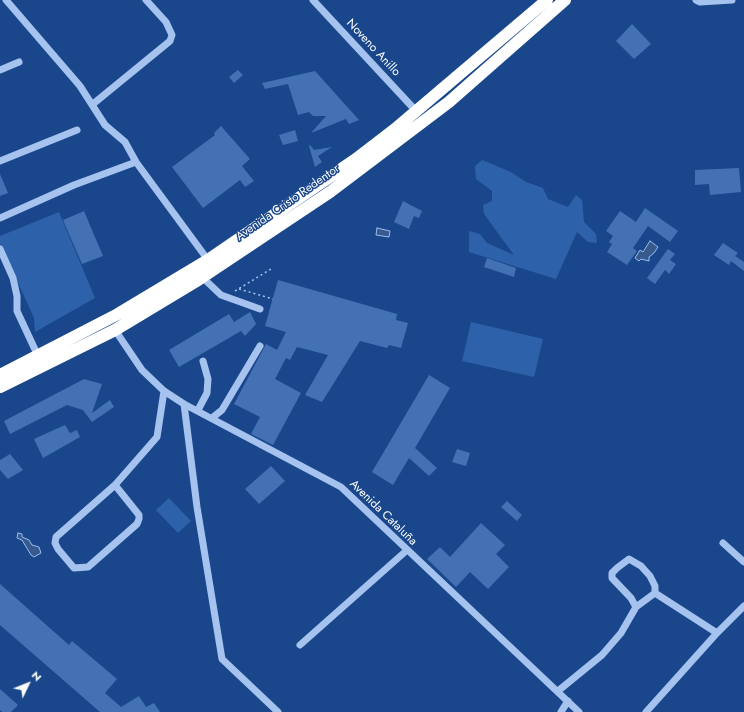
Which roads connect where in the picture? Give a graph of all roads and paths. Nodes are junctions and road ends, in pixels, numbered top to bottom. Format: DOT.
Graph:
graph roads {
  1 [pos="6,0"];
  2 [pos="146,0"];
  3 [pos="313,0"];
  4 [pos="547,0"];
  5 [pos="565,0"];
  6 [pos="696,0"];
  7 [pos="732,0"];
  8 [pos="19,62"];
  9 [pos="0,70"];
  10 [pos="93,104"];
  11 [pos="417,112"];
  12 [pos="77,130"];
  13 [pos="0,161"];
  14 [pos="136,162"];
  15 [pos="0,218"];
  16 [pos="0,249"];
  17 [pos="208,260"];
  18 [pos="270,269"];
  19 [pos="202,277"];
  20 [pos="239,289"];
  21 [pos="226,297"];
  22 [pos="273,299"];
  23 [pos="260,309"];
  24 [pos="115,330"];
  25 [pos="260,346"];
  26 [pos="38,356"];
  27 [pos="203,361"];
  28 [pos="0,375"];
  29 [pos="0,387"];
  30 [pos="164,391"];
  31 [pos="184,404"];
  32 [pos="198,410"];
  33 [pos="212,418"];
  34 [pos="115,485"];
  35 [pos="723,543"];
  36 [pos="406,551"];
  37 [pos="744,562"];
  38 [pos="655,593"];
  39 [pos="744,606"];
  40 [pos="636,607"];
  41 [pos="717,633"];
  42 [pos="300,645"];
  43 [pos="558,691"];
  44 [pos="568,701"];
  45 [pos="278,712"];
  46 [pos="561,712"];
  47 [pos="579,712"];
  48 [pos="646,712"];
  1 -- 10 [label="street"];
  2 -- 10 [label="street"];
  3 -- 11 [label="street, Noveno Anillo"];
  4 -- 11 [label="highway, Avenida Cristo Redentor"];
  5 -- 19 [label="highway, Avenida Cristo Redentor"];
  6 -- 7 [label="street"];
  8 -- 9 [label="street"];
  10 -- 14 [label="street"];
  11 -- 17 [label="highway, Avenida Cristo Redentor"];
  12 -- 13 [label="street"];
  14 -- 15 [label="street"];
  14 -- 17 [label="street"];
  16 -- 26 [label="street"];
  17 -- 26 [label="highway, Avenida Cristo Redentor"];
  18 -- 20 [label="path"];
  19 -- 21 [label="street"];
  19 -- 24 [label="highway, Avenida Cristo Redentor"];
  20 -- 21 [label="path"];
  20 -- 22 [label="path"];
  21 -- 23 [label="street"];
  24 -- 29 [label="highway, Avenida Cristo Redentor"];
  24 -- 30 [label="street, Avenida Cataluña"];
  25 -- 33 [label="street"];
  26 -- 28 [label="highway, Avenida Cristo Redentor"];
  27 -- 32 [label="street"];
  30 -- 31 [label="street, Avenida Cataluña"];
  30 -- 34 [label="street"];
  31 -- 32 [label="street, Avenida Cataluña"];
  31 -- 45 [label="street"];
  32 -- 33 [label="street, Avenida Cataluña"];
  33 -- 36 [label="street, Avenida Cataluña"];
  34 -- 34 [label="street"];
  35 -- 37 [label="street"];
  36 -- 42 [label="street"];
  36 -- 43 [label="street, Avenida Cataluña"];
  38 -- 40 [label="street"];
  38 -- 40 [label="street"];
  38 -- 41 [label="street"];
  39 -- 41 [label="street"];
  40 -- 43 [label="street"];
  41 -- 48 [label="street"];
  43 -- 44 [label="street, Avenida Cataluña"];
  44 -- 46 [label="street"];
  44 -- 47 [label="street, Avenida Cataluña"];
}
